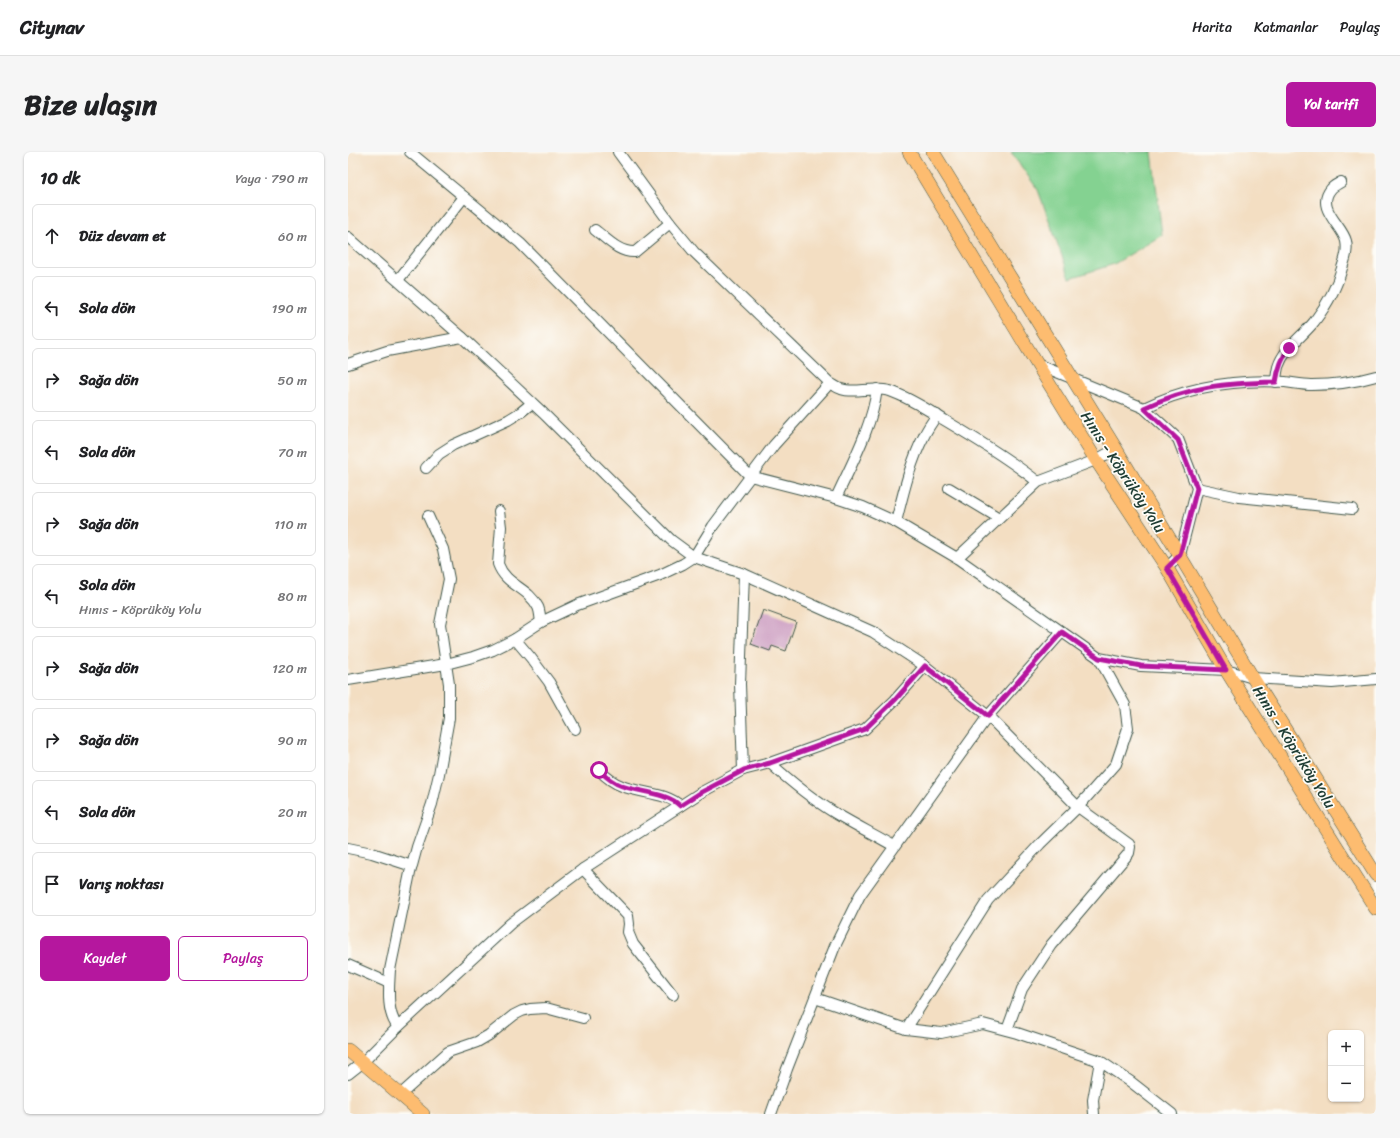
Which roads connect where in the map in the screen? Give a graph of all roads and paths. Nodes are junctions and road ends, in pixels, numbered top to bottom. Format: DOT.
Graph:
graph roads {
  1 [pos="410,152"];
  2 [pos="618,152"];
  3 [pos="909,152"];
  4 [pos="933,152"];
  5 [pos="1341,182"];
  6 [pos="464,197"];
  7 [pos="670,223"];
  8 [pos="594,230"];
  9 [pos="348,237"];
  10 [pos="398,280"];
  11 [pos="462,337"];
  12 [pos="348,364"];
  13 [pos="1037,364"];
  14 [pos="1376,376"];
  15 [pos="1074,380"];
  16 [pos="1276,382"];
  17 [pos="830,383"];
  18 [pos="878,389"];
  19 [pos="532,403"];
  20 [pos="1144,408"];
  21 [pos="937,415"];
  22 [pos="1116,449"];
  23 [pos="1096,460"];
  24 [pos="426,468"];
  25 [pos="750,476"];
  26 [pos="1038,482"];
  27 [pos="949,488"];
  28 [pos="1197,488"];
  29 [pos="836,498"];
  30 [pos="1352,509"];
  31 [pos="499,511"];
  32 [pos="428,516"];
  33 [pos="999,518"];
  34 [pos="896,522"];
  35 [pos="1180,555"];
  36 [pos="694,557"];
  37 [pos="957,558"];
  38 [pos="1167,568"];
  39 [pos="744,574"];
  40 [pos="541,622"];
  41 [pos="1062,632"];
  42 [pos="515,639"];
  43 [pos="1099,658"];
  44 [pos="446,664"];
  45 [pos="925,666"];
  46 [pos="1226,670"];
  47 [pos="1253,678"];
  48 [pos="1376,679"];
  49 [pos="348,680"];
  50 [pos="988,716"];
  51 [pos="575,729"];
  52 [pos="770,763"];
  53 [pos="599,770"];
  54 [pos="744,770"];
  55 [pos="680,806"];
  56 [pos="1078,807"];
  57 [pos="894,846"];
  58 [pos="348,848"];
  59 [pos="412,866"];
  60 [pos="583,869"];
  61 [pos="1376,875"];
  62 [pos="1376,909"];
  63 [pos="348,966"];
  64 [pos="389,983"];
  65 [pos="673,995"];
  66 [pos="815,998"];
  67 [pos="583,1018"];
  68 [pos="398,1027"];
  69 [pos="906,1029"];
  70 [pos="1007,1030"];
  71 [pos="348,1050"];
  72 [pos="1100,1061"];
  73 [pos="362,1063"];
  74 [pos="348,1074"];
  75 [pos="400,1095"];
  76 [pos="423,1114"];
  77 [pos="771,1114"];
  78 [pos="1094,1114"];
  79 [pos="1172,1114"];
  1 -- 6 [label="street"];
  2 -- 7 [label="street"];
  3 -- 13 [label="main road, Hınıs - Köprüköy Yolu"];
  4 -- 15 [label="main road, Hınıs - Köprüköy Yolu"];
  5 -- 16 [label="street"];
  6 -- 10 [label="street"];
  6 -- 25 [label="street"];
  7 -- 8 [label="street"];
  7 -- 17 [label="street"];
  9 -- 10 [label="street"];
  10 -- 11 [label="street"];
  11 -- 12 [label="street"];
  11 -- 19 [label="street"];
  13 -- 15 [label="street"];
  13 -- 23 [label="main road, Hınıs - Köprüköy Yolu"];
  14 -- 16 [label="street"];
  15 -- 20 [label="street"];
  15 -- 22 [label="main road, Hınıs - Köprüköy Yolu"];
  16 -- 20 [label="street"];
  17 -- 18 [label="street"];
  17 -- 25 [label="street"];
  18 -- 21 [label="street"];
  18 -- 29 [label="street"];
  19 -- 24 [label="street"];
  19 -- 36 [label="street"];
  20 -- 28 [label="street"];
  21 -- 26 [label="street"];
  21 -- 34 [label="street"];
  22 -- 23 [label="street"];
  22 -- 35 [label="main road, Hınıs - Köprüköy Yolu"];
  23 -- 26 [label="street"];
  23 -- 38 [label="main road, Hınıs - Köprüköy Yolu"];
  25 -- 29 [label="street"];
  25 -- 36 [label="street"];
  26 -- 33 [label="street"];
  27 -- 33 [label="street"];
  28 -- 30 [label="street"];
  28 -- 35 [label="street"];
  29 -- 34 [label="street"];
  31 -- 40 [label="street"];
  32 -- 44 [label="street"];
  33 -- 37 [label="street"];
  34 -- 37 [label="street"];
  35 -- 38 [label="street"];
  35 -- 47 [label="main road, Hınıs - Köprüköy Yolu"];
  36 -- 39 [label="street"];
  36 -- 40 [label="street"];
  37 -- 41 [label="street"];
  38 -- 46 [label="main road, Hınıs - Köprüköy Yolu"];
  39 -- 45 [label="street"];
  39 -- 54 [label="street"];
  40 -- 42 [label="street"];
  41 -- 43 [label="street"];
  41 -- 50 [label="street"];
  42 -- 44 [label="street"];
  42 -- 51 [label="street"];
  43 -- 46 [label="street"];
  43 -- 56 [label="street"];
  44 -- 49 [label="street"];
  44 -- 59 [label="street"];
  45 -- 50 [label="street"];
  45 -- 52 [label="street"];
  46 -- 47 [label="street"];
  46 -- 62 [label="main road, Hınıs - Köprüköy Yolu"];
  47 -- 48 [label="street"];
  47 -- 61 [label="main road, Hınıs - Köprüköy Yolu"];
  50 -- 56 [label="street"];
  50 -- 57 [label="street"];
  52 -- 54 [label="street"];
  52 -- 57 [label="street"];
  53 -- 55 [label="street"];
  54 -- 55 [label="street"];
  55 -- 60 [label="street"];
  56 -- 69 [label="street"];
  56 -- 70 [label="street"];
  57 -- 66 [label="street"];
  58 -- 59 [label="street"];
  59 -- 64 [label="street"];
  60 -- 65 [label="street"];
  60 -- 68 [label="street"];
  63 -- 64 [label="street"];
  64 -- 68 [label="street"];
  66 -- 69 [label="street"];
  66 -- 77 [label="street"];
  67 -- 75 [label="street"];
  68 -- 73 [label="street"];
  69 -- 70 [label="street"];
  70 -- 72 [label="street"];
  71 -- 73 [label="main road"];
  72 -- 78 [label="street"];
  72 -- 79 [label="street"];
  73 -- 74 [label="street"];
  73 -- 75 [label="main road"];
  75 -- 76 [label="main road"];
}
